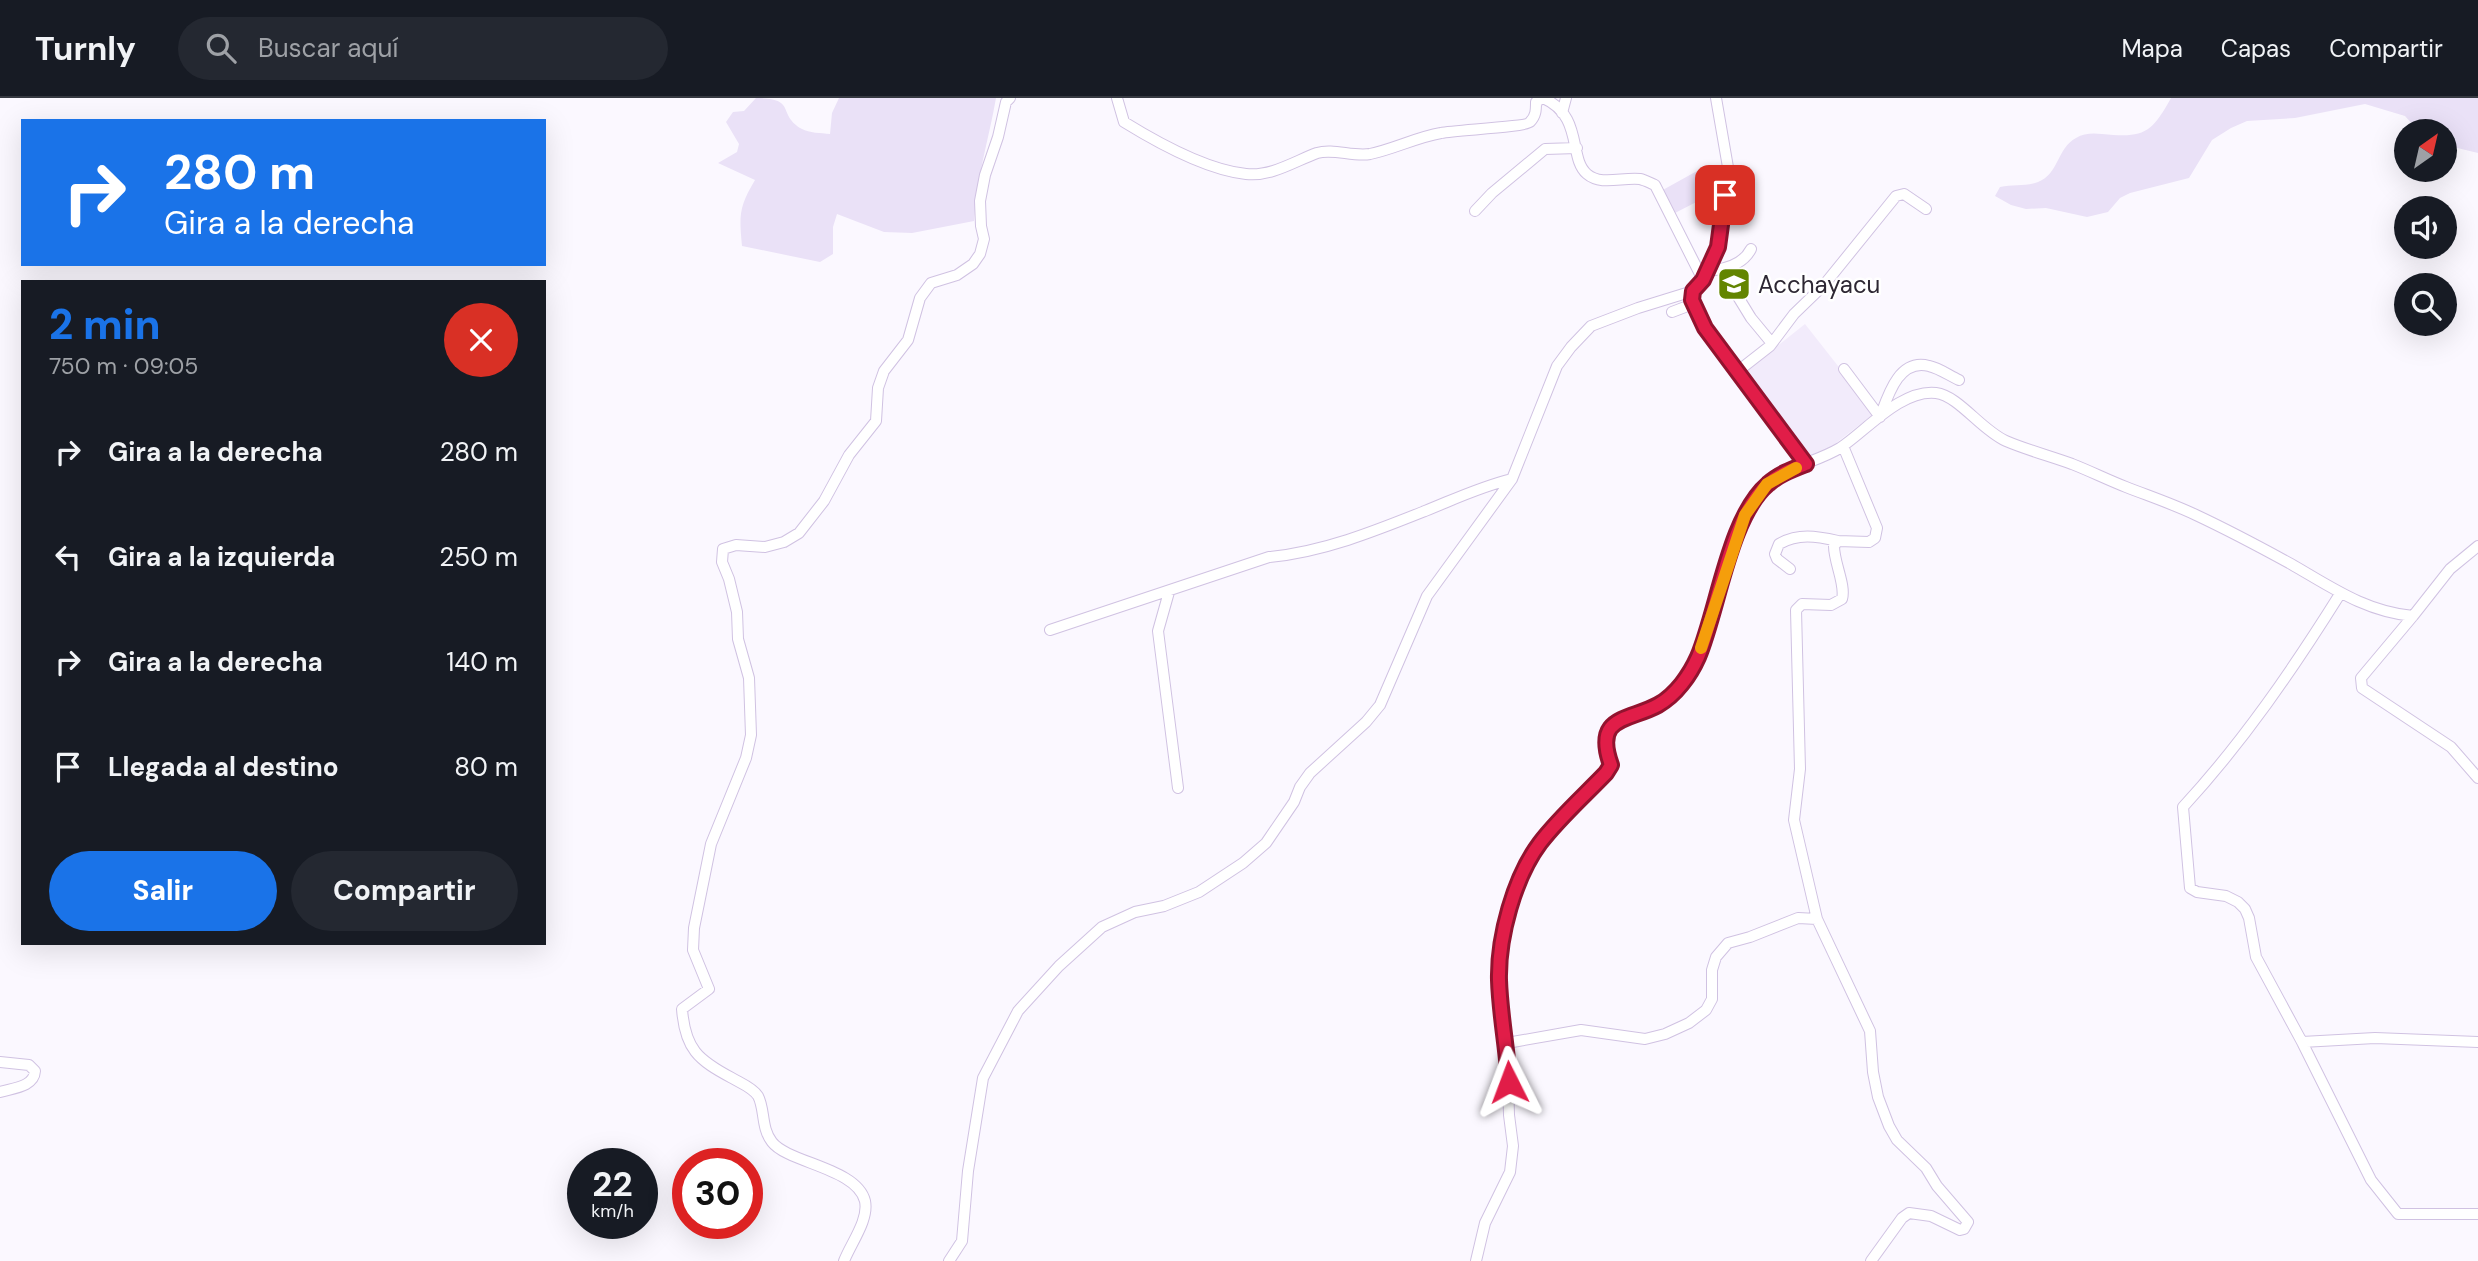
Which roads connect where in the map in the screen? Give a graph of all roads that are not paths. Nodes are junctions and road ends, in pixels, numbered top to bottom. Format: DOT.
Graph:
graph roads {
  1 [pos="1010,98"];
  2 [pos="1117,98"];
  3 [pos="1566,98"];
  4 [pos="1716,98"];
  5 [pos="1562,113"];
  6 [pos="1577,148"];
  7 [pos="1926,209"];
  8 [pos="1475,211"];
  9 [pos="1751,249"];
  10 [pos="1720,269"];
  11 [pos="1706,275"];
  12 [pos="1693,291"];
  13 [pos="1693,304"];
  14 [pos="1672,312"];
  15 [pos="1770,341"];
  16 [pos="1844,369"];
  17 [pos="1738,371"];
  18 [pos="1959,380"];
  19 [pos="1880,416"];
  20 [pos="1843,446"];
  21 [pos="1806,464"];
  22 [pos="1512,479"];
  23 [pos="1838,541"];
  24 [pos="2478,546"];
  25 [pos="1790,569"];
  26 [pos="1169,592"];
  27 [pos="2340,594"];
  28 [pos="2413,616"];
  29 [pos="1050,630"];
  30 [pos="2478,778"];
  31 [pos="1178,788"];
  32 [pos="1817,919"];
  33 [pos="2302,1042"];
  34 [pos="2478,1042"];
  35 [pos="1507,1043"];
  36 [pos="0,1062"];
  37 [pos="0,1092"];
  38 [pos="2478,1214"];
  39 [pos="845,1261"];
  40 [pos="949,1261"];
  41 [pos="1476,1261"];
  42 [pos="1871,1261"];
  1 -- 39 [label="street"];
  2 -- 5 [label="street"];
  3 -- 5 [label="street"];
  4 -- 11 [label="street"];
  5 -- 6 [label="street"];
  6 -- 8 [label="street"];
  6 -- 11 [label="street"];
  7 -- 17 [label="street"];
  9 -- 10 [label="street"];
  10 -- 11 [label="street"];
  10 -- 15 [label="street"];
  11 -- 12 [label="street"];
  12 -- 13 [label="street"];
  12 -- 22 [label="street"];
  13 -- 14 [label="street"];
  13 -- 17 [label="street"];
  16 -- 19 [label="street"];
  17 -- 21 [label="street"];
  18 -- 19 [label="street"];
  19 -- 20 [label="street"];
  19 -- 27 [label="street"];
  20 -- 21 [label="street"];
  20 -- 23 [label="street"];
  21 -- 35 [label="street"];
  22 -- 26 [label="street"];
  22 -- 40 [label="street"];
  23 -- 25 [label="street"];
  23 -- 32 [label="street"];
  24 -- 28 [label="street"];
  26 -- 29 [label="street"];
  26 -- 31 [label="street"];
  27 -- 28 [label="street"];
  27 -- 33 [label="street"];
  28 -- 30 [label="street"];
  32 -- 35 [label="street"];
  32 -- 42 [label="street"];
  33 -- 34 [label="street"];
  33 -- 38 [label="street"];
  35 -- 41 [label="street"];
  36 -- 37 [label="street"];
}
